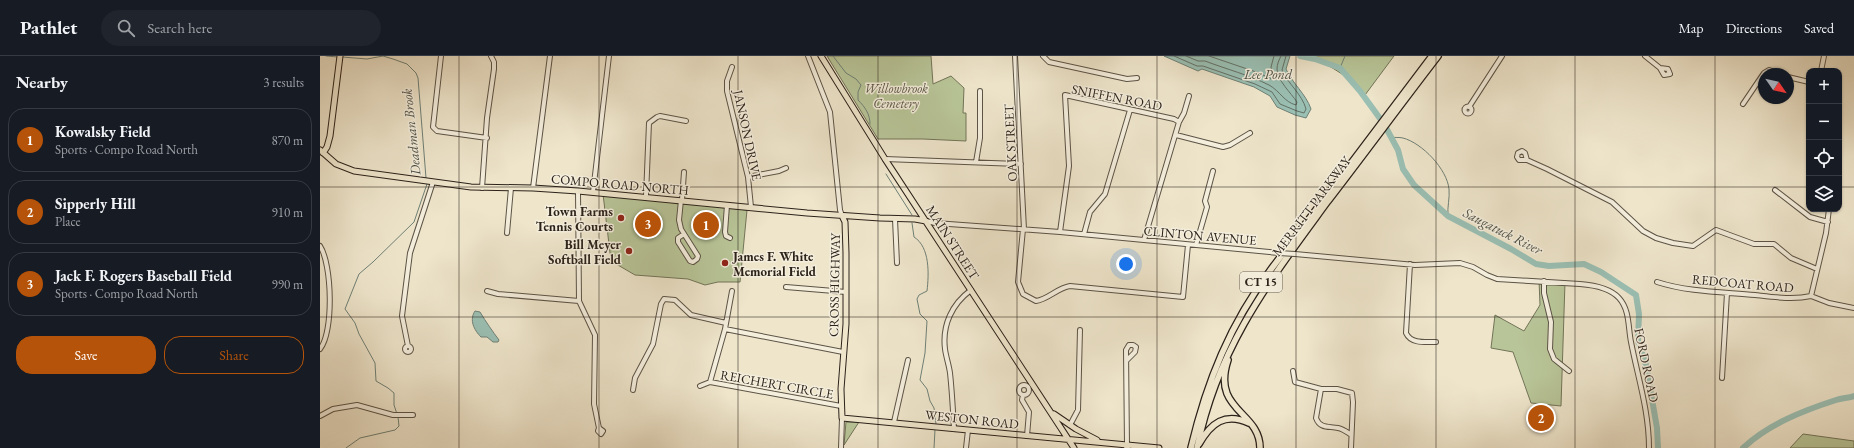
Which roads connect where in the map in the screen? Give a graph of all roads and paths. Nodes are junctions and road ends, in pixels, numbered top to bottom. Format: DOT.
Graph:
graph roads {
  1 [pos="340,56"];
  2 [pos="441,56"];
  3 [pos="491,56"];
  4 [pos="550,56"];
  5 [pos="609,56"];
  6 [pos="808,56"];
  7 [pos="820,56"];
  8 [pos="1015,56"];
  9 [pos="1043,56"];
  10 [pos="1432,56"];
  11 [pos="1438,56"];
  12 [pos="1502,56"];
  13 [pos="1644,56"];
  14 [pos="1824,56"];
  15 [pos="732,67"];
  16 [pos="1660,68"];
  17 [pos="1822,68"];
  18 [pos="1136,78"];
  19 [pos="1794,78"];
  20 [pos="1806,81"];
  21 [pos="1758,82"];
  22 [pos="980,91"];
  23 [pos="1189,96"];
  24 [pos="1743,104"];
  25 [pos="1470,107"];
  26 [pos="1130,110"];
  27 [pos="1394,110"];
  28 [pos="686,121"];
  29 [pos="1179,122"];
  30 [pos="1250,132"];
  31 [pos="1176,135"];
  32 [pos="486,138"];
  33 [pos="1371,140"];
  34 [pos="321,151"];
  35 [pos="885,159"];
  36 [pos="1528,160"];
  37 [pos="976,162"];
  38 [pos="1021,164"];
  39 [pos="786,168"];
  40 [pos="1212,171"];
  41 [pos="684,172"];
  42 [pos="748,177"];
  43 [pos="429,181"];
  44 [pos="482,188"];
  45 [pos="511,188"];
  46 [pos="533,188"];
  47 [pos="1775,190"];
  48 [pos="578,191"];
  49 [pos="593,192"];
  50 [pos="646,196"];
  51 [pos="682,200"];
  52 [pos="727,205"];
  53 [pos="751,207"];
  54 [pos="1828,212"];
  55 [pos="842,216"];
  56 [pos="895,219"];
  57 [pos="926,221"];
  58 [pos="1828,222"];
  59 [pos="1024,229"];
  60 [pos="1060,232"];
  61 [pos="507,233"];
  62 [pos="684,234"];
  63 [pos="1084,234"];
  64 [pos="730,238"];
  65 [pos="1144,240"];
  66 [pos="1188,245"];
  67 [pos="1196,245"];
  68 [pos="320,246"];
  69 [pos="897,263"];
  70 [pos="1410,264"];
  71 [pos="1817,269"];
  72 [pos="1544,281"];
  73 [pos="1657,282"];
  74 [pos="786,287"];
  75 [pos="971,290"];
  76 [pos="487,291"];
  77 [pos="732,291"];
  78 [pos="846,292"];
  79 [pos="1612,293"];
  80 [pos="1727,293"];
  81 [pos="1811,296"];
  82 [pos="579,301"];
  83 [pos="1854,308"];
  84 [pos="1245,320"];
  85 [pos="726,323"];
  86 [pos="725,329"];
  87 [pos="1080,330"];
  88 [pos="1436,342"];
  89 [pos="408,346"];
  90 [pos="320,349"];
  91 [pos="843,352"];
  92 [pos="908,360"];
  93 [pos="1127,360"];
  94 [pos="1293,371"];
  95 [pos="1570,371"];
  96 [pos="1722,378"];
  97 [pos="710,382"];
  98 [pos="700,386"];
  99 [pos="1321,389"];
  100 [pos="633,390"];
  101 [pos="1023,395"];
  102 [pos="841,406"];
  103 [pos="1052,412"];
  104 [pos="413,415"];
  105 [pos="320,416"];
  106 [pos="842,418"];
  107 [pos="894,422"];
  108 [pos="1251,424"];
  109 [pos="1070,425"];
  110 [pos="599,428"];
  111 [pos="954,428"];
  112 [pos="968,430"];
  113 [pos="1350,434"];
  114 [pos="1027,436"];
  115 [pos="1069,440"];
  116 [pos="1100,442"];
  117 [pos="1127,447"];
  118 [pos="841,448"];
  119 [pos="966,448"];
  120 [pos="1074,448"];
  121 [pos="1159,448"];
  122 [pos="1194,448"];
  123 [pos="1260,448"];
  124 [pos="1350,448"];
  125 [pos="1649,448"];
  1 -- 34 [label="main road"];
  2 -- 32 [label="street"];
  3 -- 32 [label="street"];
  4 -- 46 [label="street"];
  5 -- 49 [label="street"];
  6 -- 55 [label="street, CROSS HIGHWAY"];
  7 -- 35 [label="main road, MAIN STREET"];
  8 -- 38 [label="street, OAK STREET"];
  9 -- 18 [label="street"];
  10 -- 27 [label="highway, MERRITT PARKWAY / CT 15"];
  11 -- 27 [label="highway, MERRITT PARKWAY / CT 15"];
  12 -- 25 [label="street"];
  13 -- 16 [label="street"];
  14 -- 17 [label="street"];
  15 -- 42 [label="street, JANSON DRIVE"];
  19 -- 20 [label="street"];
  21 -- 24 [label="street"];
  22 -- 37 [label="street"];
  23 -- 29 [label="street"];
  26 -- 29 [label="street, SNIFFEN ROAD"];
  26 -- 60 [label="street, SNIFFEN ROAD"];
  26 -- 63 [label="street"];
  27 -- 33 [label="highway, MERRITT PARKWAY / CT 15"];
  28 -- 50 [label="street"];
  29 -- 31 [label="street"];
  30 -- 31 [label="street"];
  31 -- 65 [label="street"];
  32 -- 44 [label="street"];
  33 -- 84 [label="highway, MERRITT PARKWAY / CT 15"];
  33 -- 122 [label="highway, MERRITT PARKWAY / CT 15"];
  34 -- 43 [label="main road, COMPO ROAD NORTH"];
  35 -- 37 [label="street"];
  35 -- 57 [label="main road, MAIN STREET"];
  36 -- 71 [label="street"];
  37 -- 38 [label="street"];
  38 -- 59 [label="street, OAK STREET"];
  39 -- 42 [label="street"];
  40 -- 67 [label="street"];
  41 -- 51 [label="street"];
  42 -- 53 [label="street, JANSON DRIVE"];
  43 -- 44 [label="main road, COMPO ROAD NORTH"];
  43 -- 89 [label="street"];
  44 -- 45 [label="main road, COMPO ROAD NORTH"];
  45 -- 46 [label="main road, COMPO ROAD NORTH"];
  45 -- 61 [label="street"];
  46 -- 48 [label="main road, COMPO ROAD NORTH"];
  47 -- 58 [label="street"];
  48 -- 49 [label="main road, COMPO ROAD NORTH"];
  48 -- 82 [label="street"];
  49 -- 50 [label="main road, COMPO ROAD NORTH"];
  50 -- 51 [label="main road, COMPO ROAD NORTH"];
  51 -- 52 [label="main road, COMPO ROAD NORTH"];
  51 -- 62 [label="street"];
  52 -- 53 [label="main road, COMPO ROAD NORTH"];
  52 -- 64 [label="street"];
  53 -- 55 [label="main road, COMPO ROAD NORTH"];
  54 -- 58 [label="street, REDCOAT ROAD"];
  55 -- 56 [label="main road, COMPO ROAD NORTH"];
  55 -- 78 [label="main road, CROSS HIGHWAY"];
  56 -- 57 [label="main road, COMPO ROAD NORTH"];
  56 -- 69 [label="street"];
  57 -- 59 [label="street, CLINTON AVENUE"];
  57 -- 75 [label="main road, MAIN STREET"];
  58 -- 71 [label="street, REDCOAT ROAD"];
  59 -- 60 [label="street, CLINTON AVENUE"];
  59 -- 66 [label="street, OAK STREET"];
  60 -- 63 [label="street, CLINTON AVENUE"];
  62 -- 62 [label="street"];
  63 -- 65 [label="street, CLINTON AVENUE"];
  65 -- 66 [label="street, CLINTON AVENUE"];
  66 -- 67 [label="street, CLINTON AVENUE"];
  67 -- 70 [label="street, CLINTON AVENUE, bridge"];
  68 -- 90 [label="street"];
  70 -- 72 [label="street, CLINTON AVENUE"];
  70 -- 88 [label="street"];
  71 -- 81 [label="street, REDCOAT ROAD"];
  72 -- 79 [label="street, CLINTON AVENUE"];
  72 -- 95 [label="street"];
  73 -- 80 [label="street, REDCOAT ROAD"];
  74 -- 78 [label="street"];
  75 -- 103 [label="main road, MAIN STREET"];
  75 -- 111 [label="street"];
  76 -- 82 [label="street"];
  77 -- 85 [label="street, REICHERT CIRCLE"];
  78 -- 91 [label="main road, CROSS HIGHWAY"];
  79 -- 125 [label="street, FORD ROAD"];
  80 -- 81 [label="street, REDCOAT ROAD"];
  80 -- 96 [label="street"];
  81 -- 83 [label="street"];
  82 -- 110 [label="street"];
  84 -- 108 [label="highway"];
  84 -- 122 [label="highway, MERRITT PARKWAY / CT 15"];
  85 -- 86 [label="street, REICHERT CIRCLE"];
  85 -- 100 [label="street"];
  86 -- 91 [label="street"];
  86 -- 97 [label="street, REICHERT CIRCLE"];
  87 -- 109 [label="street"];
  91 -- 102 [label="main road, CROSS HIGHWAY"];
  92 -- 107 [label="street"];
  93 -- 117 [label="street"];
  94 -- 99 [label="street"];
  97 -- 98 [label="street, REICHERT CIRCLE"];
  97 -- 102 [label="street, REICHERT CIRCLE"];
  99 -- 113 [label="street"];
  99 -- 113 [label="street"];
  101 -- 114 [label="street"];
  102 -- 106 [label="main road, CROSS HIGHWAY"];
  103 -- 109 [label="main road, WESTON ROAD"];
  103 -- 115 [label="main road, MAIN STREET"];
  104 -- 105 [label="street"];
  106 -- 107 [label="main road, WESTON ROAD"];
  106 -- 118 [label="street, CROSS HIGHWAY"];
  107 -- 111 [label="main road, WESTON ROAD"];
  108 -- 122 [label="highway"];
  108 -- 123 [label="highway"];
  109 -- 116 [label="main road, WESTON ROAD"];
  111 -- 112 [label="main road, WESTON ROAD"];
  112 -- 114 [label="main road, WESTON ROAD"];
  112 -- 119 [label="street"];
  113 -- 124 [label="street"];
  114 -- 115 [label="main road, WESTON ROAD"];
  115 -- 116 [label="main road, WESTON ROAD"];
  115 -- 120 [label="main road, MAIN STREET"];
  116 -- 117 [label="main road, WESTON ROAD"];
  117 -- 121 [label="main road, WESTON ROAD"];
}
